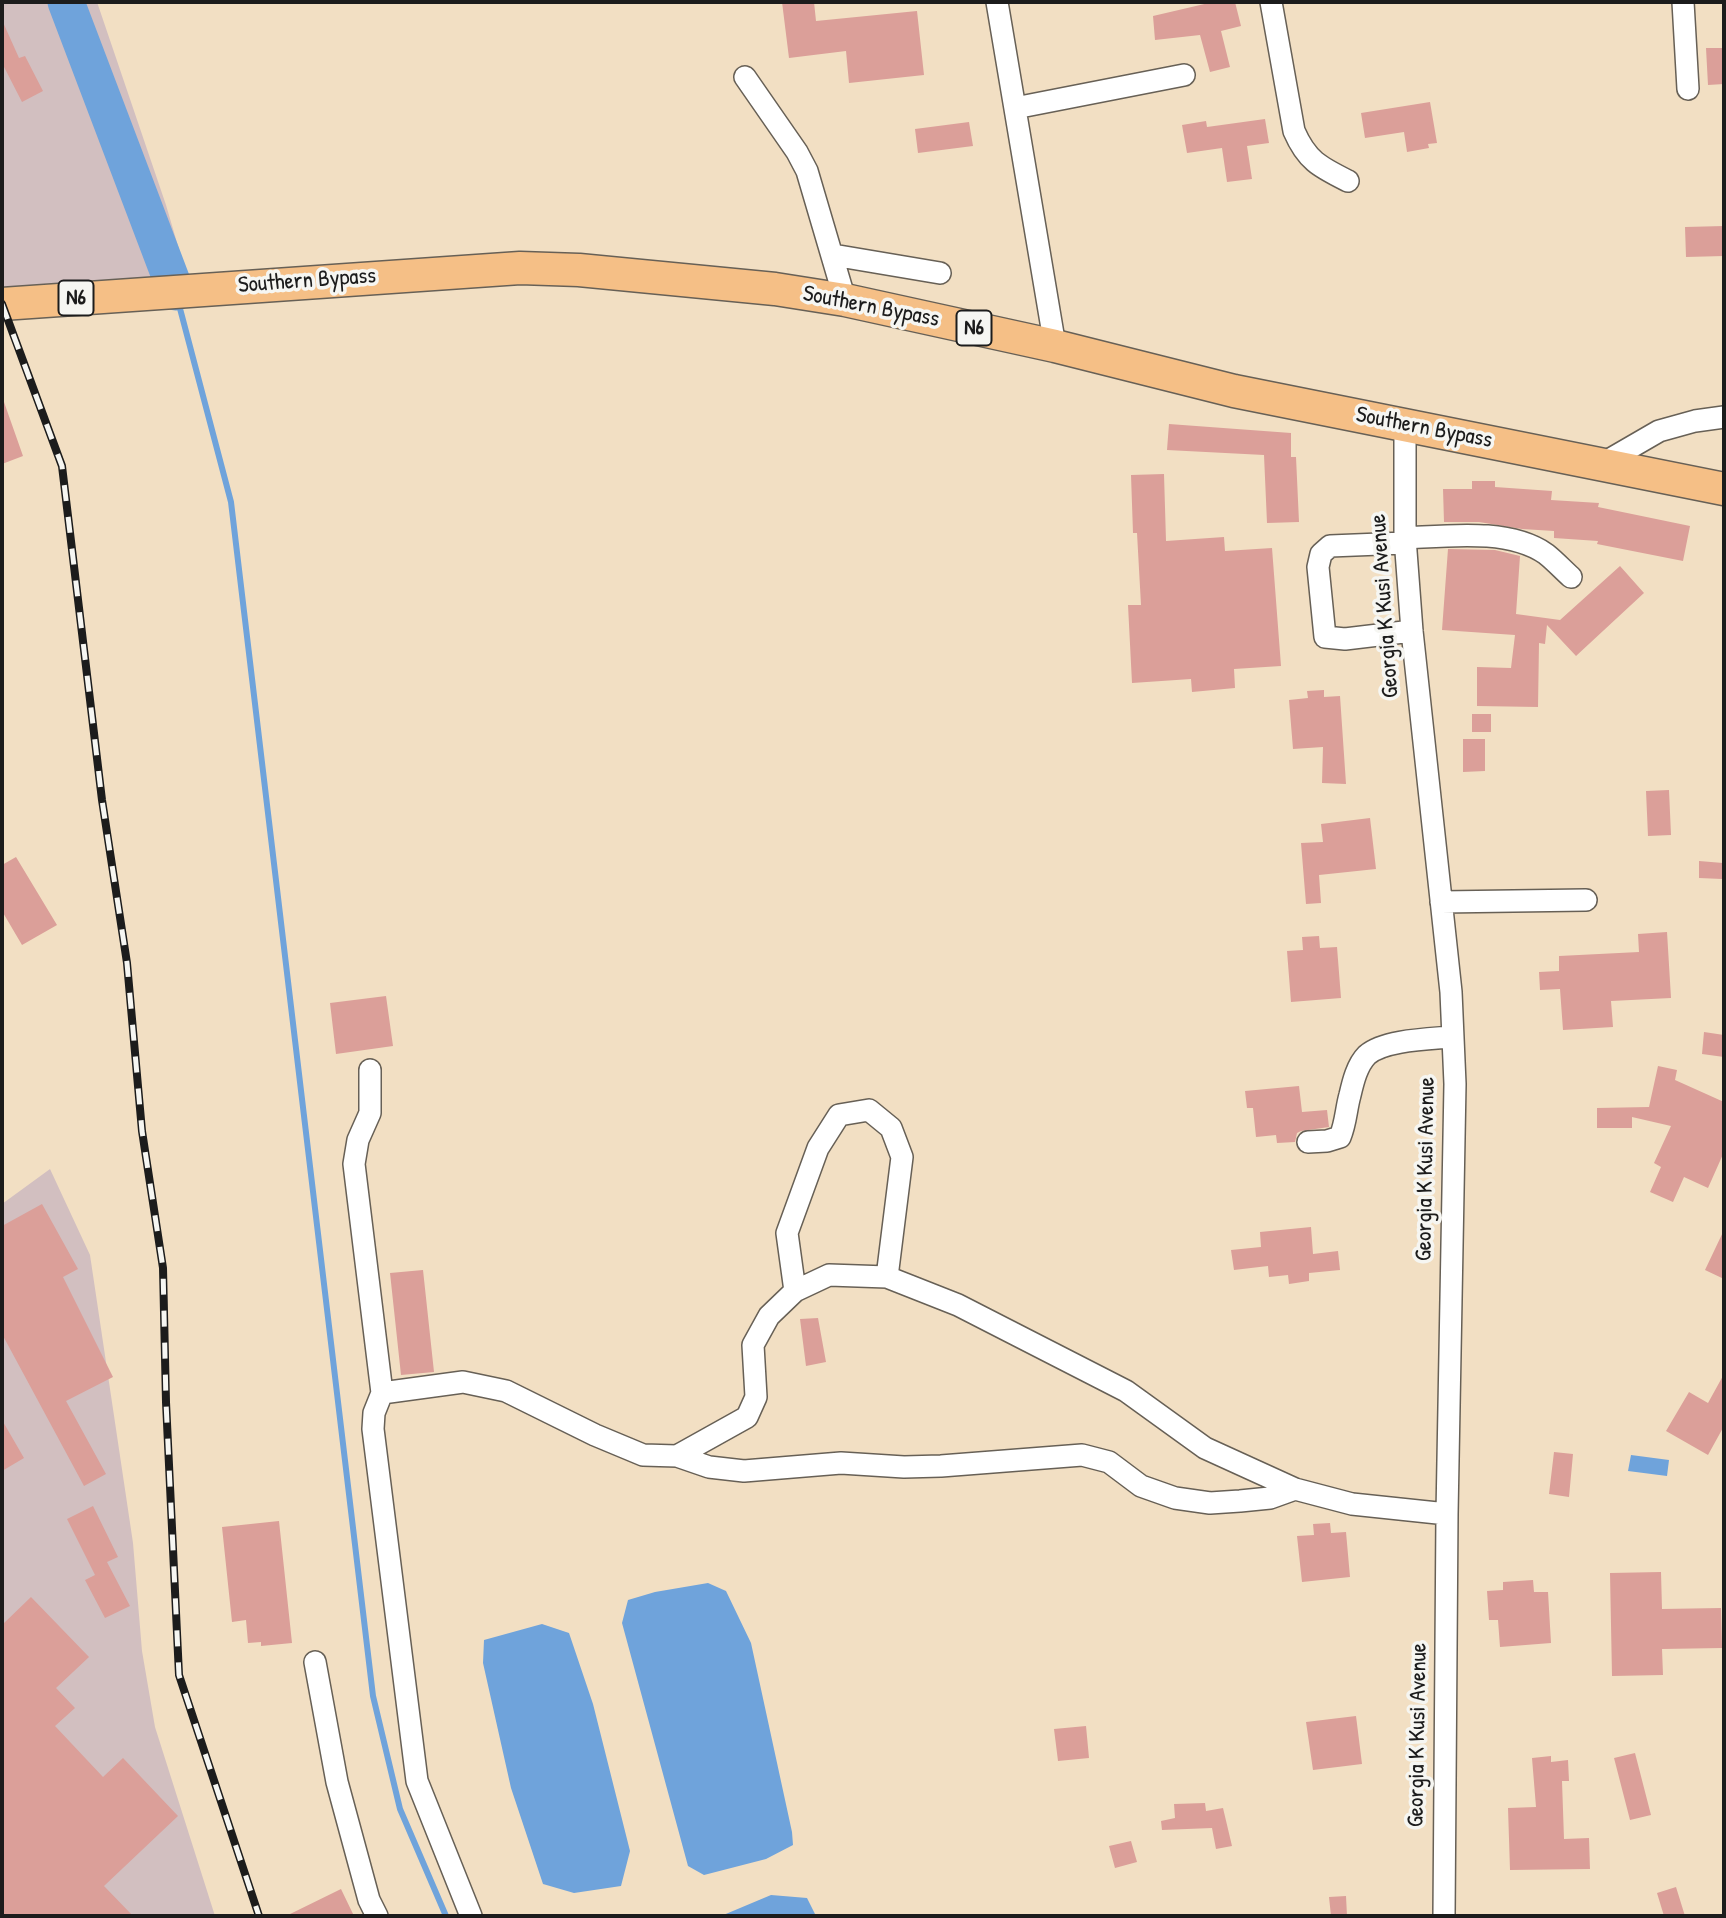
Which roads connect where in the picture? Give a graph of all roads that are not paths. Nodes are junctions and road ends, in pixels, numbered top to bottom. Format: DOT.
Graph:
graph roads {
  1 [pos="997,2"];
  2 [pos="1271,2"];
  3 [pos="1683,2"];
  4 [pos="1184,75"];
  5 [pos="745,77"];
  6 [pos="1688,89"];
  7 [pos="1015,108"];
  8 [pos="1348,181"];
  9 [pos="833,255"];
  10 [pos="940,273"];
  11 [pos="845,300"];
  12 [pos="10,304"];
  13 [pos="1055,346"];
  14 [pos="1724,417"];
  15 [pos="1405,424"];
  16 [pos="1602,464"];
  17 [pos="1724,489"];
  18 [pos="1405,540"];
  19 [pos="1571,577"];
  20 [pos="1412,631"];
  21 [pos="1586,900"];
  22 [pos="1441,902"];
  23 [pos="1451,1037"];
  24 [pos="370,1070"];
  25 [pos="1308,1142"];
  26 [pos="887,1277"];
  27 [pos="795,1291"];
  28 [pos="382,1393"];
  29 [pos="677,1456"];
  30 [pos="1295,1489"];
  31 [pos="1447,1514"];
  32 [pos="315,1662"];
  33 [pos="377,1916"];
  34 [pos="471,1916"];
  35 [pos="1444,1916"];
  1 -- 7 [label="street"];
  2 -- 8 [label="street"];
  3 -- 6 [label="street"];
  4 -- 7 [label="street"];
  5 -- 9 [label="street"];
  7 -- 13 [label="street"];
  9 -- 10 [label="street"];
  9 -- 11 [label="street"];
  11 -- 12 [label="highway, Southern Bypass / N6"];
  11 -- 13 [label="highway, Southern Bypass / N6"];
  13 -- 15 [label="highway, Southern Bypass / N6"];
  14 -- 16 [label="street"];
  15 -- 16 [label="highway, Southern Bypass / N6"];
  15 -- 18 [label="street, Georgia K Kusi Avenue"];
  16 -- 17 [label="highway, Southern Bypass / N6"];
  18 -- 19 [label="street"];
  18 -- 20 [label="street, Georgia K Kusi Avenue"];
  18 -- 20 [label="street"];
  20 -- 22 [label="street, Georgia K Kusi Avenue"];
  21 -- 22 [label="street"];
  22 -- 23 [label="street, Georgia K Kusi Avenue"];
  23 -- 25 [label="street"];
  23 -- 31 [label="street, Georgia K Kusi Avenue"];
  24 -- 28 [label="street"];
  26 -- 27 [label="street"];
  26 -- 27 [label="street"];
  26 -- 30 [label="street"];
  27 -- 29 [label="street"];
  28 -- 29 [label="street"];
  28 -- 34 [label="street"];
  29 -- 30 [label="street"];
  30 -- 31 [label="street"];
  31 -- 35 [label="street, Georgia K Kusi Avenue"];
  32 -- 33 [label="street"];
}
